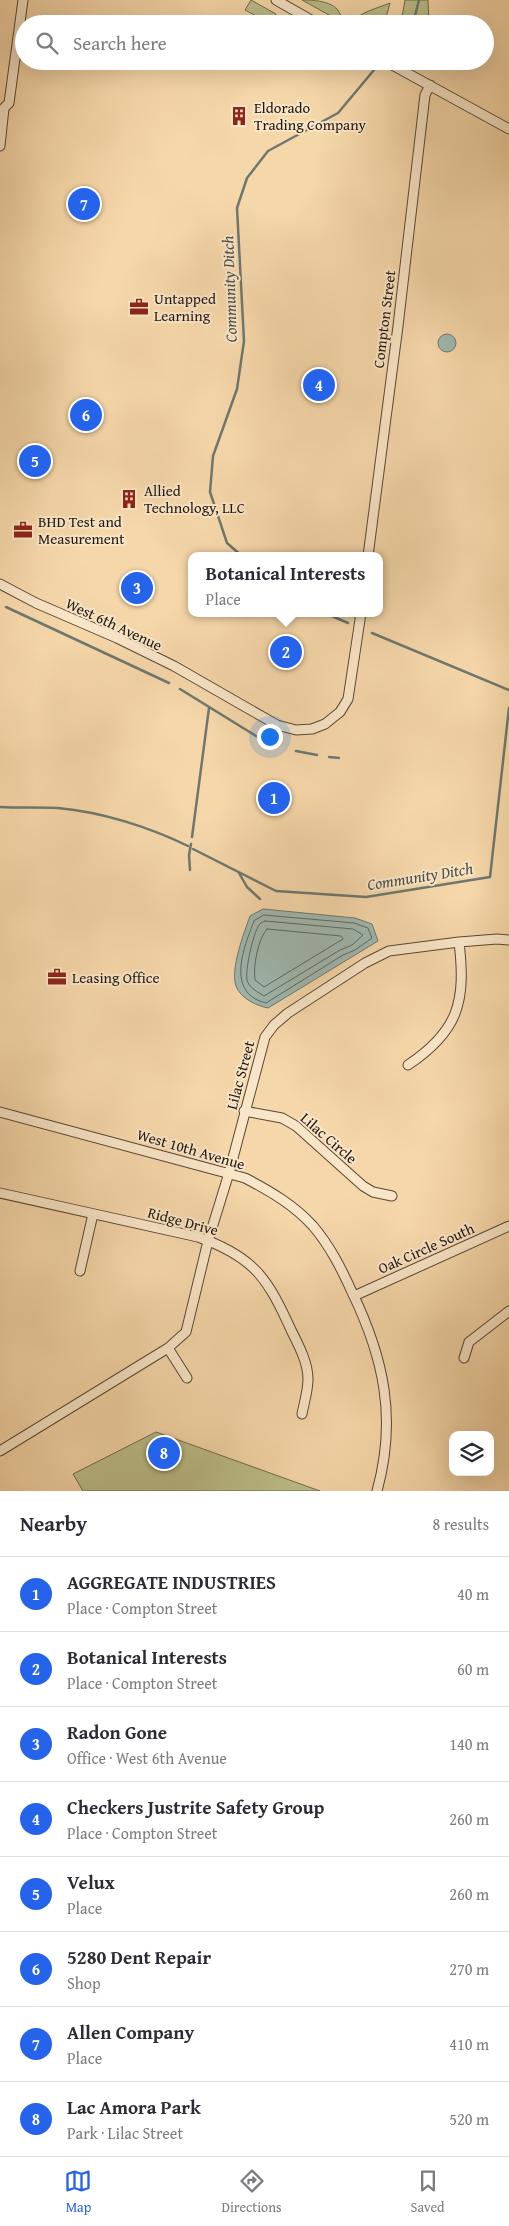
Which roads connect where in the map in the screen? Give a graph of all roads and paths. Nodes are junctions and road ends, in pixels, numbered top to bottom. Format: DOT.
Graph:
graph roads {
  1 [pos="23,0"];
  2 [pos="276,0"];
  3 [pos="21,15"];
  4 [pos="302,15"];
  5 [pos="15,59"];
  6 [pos="402,70"];
  7 [pos="430,85"];
  8 [pos="509,129"];
  9 [pos="0,146"];
  10 [pos="369,552"];
  11 [pos="0,584"];
  12 [pos="360,617"];
  13 [pos="509,940"];
  14 [pos="459,942"];
  15 [pos="408,1065"];
  16 [pos="244,1111"];
  17 [pos="0,1112"];
  18 [pos="229,1173"];
  19 [pos="0,1193"];
  20 [pos="392,1196"];
  21 [pos="93,1214"];
  22 [pos="509,1226"];
  23 [pos="208,1241"];
  24 [pos="80,1271"];
  25 [pos="354,1296"];
  26 [pos="509,1311"];
  27 [pos="168,1348"];
  28 [pos="464,1358"];
  29 [pos="187,1378"];
  30 [pos="302,1414"];
  31 [pos="0,1451"];
  32 [pos="377,1491"];
  1 -- 3 [label="street"];
  2 -- 4 [label="street"];
  5 -- 9 [label="street"];
  6 -- 7 [label="street"];
  7 -- 8 [label="street"];
  7 -- 10 [label="street, Compton Street"];
  11 -- 12 [label="street, West 6th Avenue"];
  13 -- 14 [label="street, Lilac Street"];
  14 -- 15 [label="street"];
  14 -- 16 [label="street, Lilac Street"];
  16 -- 18 [label="street, Lilac Street"];
  16 -- 20 [label="street, Lilac Circle"];
  17 -- 18 [label="street, West 10th Avenue"];
  18 -- 23 [label="street, Lilac Street"];
  18 -- 25 [label="street, West 10th Avenue"];
  19 -- 21 [label="street, Ridge Drive"];
  21 -- 23 [label="street, Ridge Drive"];
  21 -- 24 [label="street"];
  22 -- 25 [label="street, Oak Circle South"];
  23 -- 27 [label="street, Lilac Street"];
  23 -- 30 [label="street, Ridge Drive"];
  25 -- 32 [label="street, West 10th Avenue"];
  26 -- 28 [label="street"];
  27 -- 29 [label="street"];
  27 -- 31 [label="street, Lilac Street"];
}
